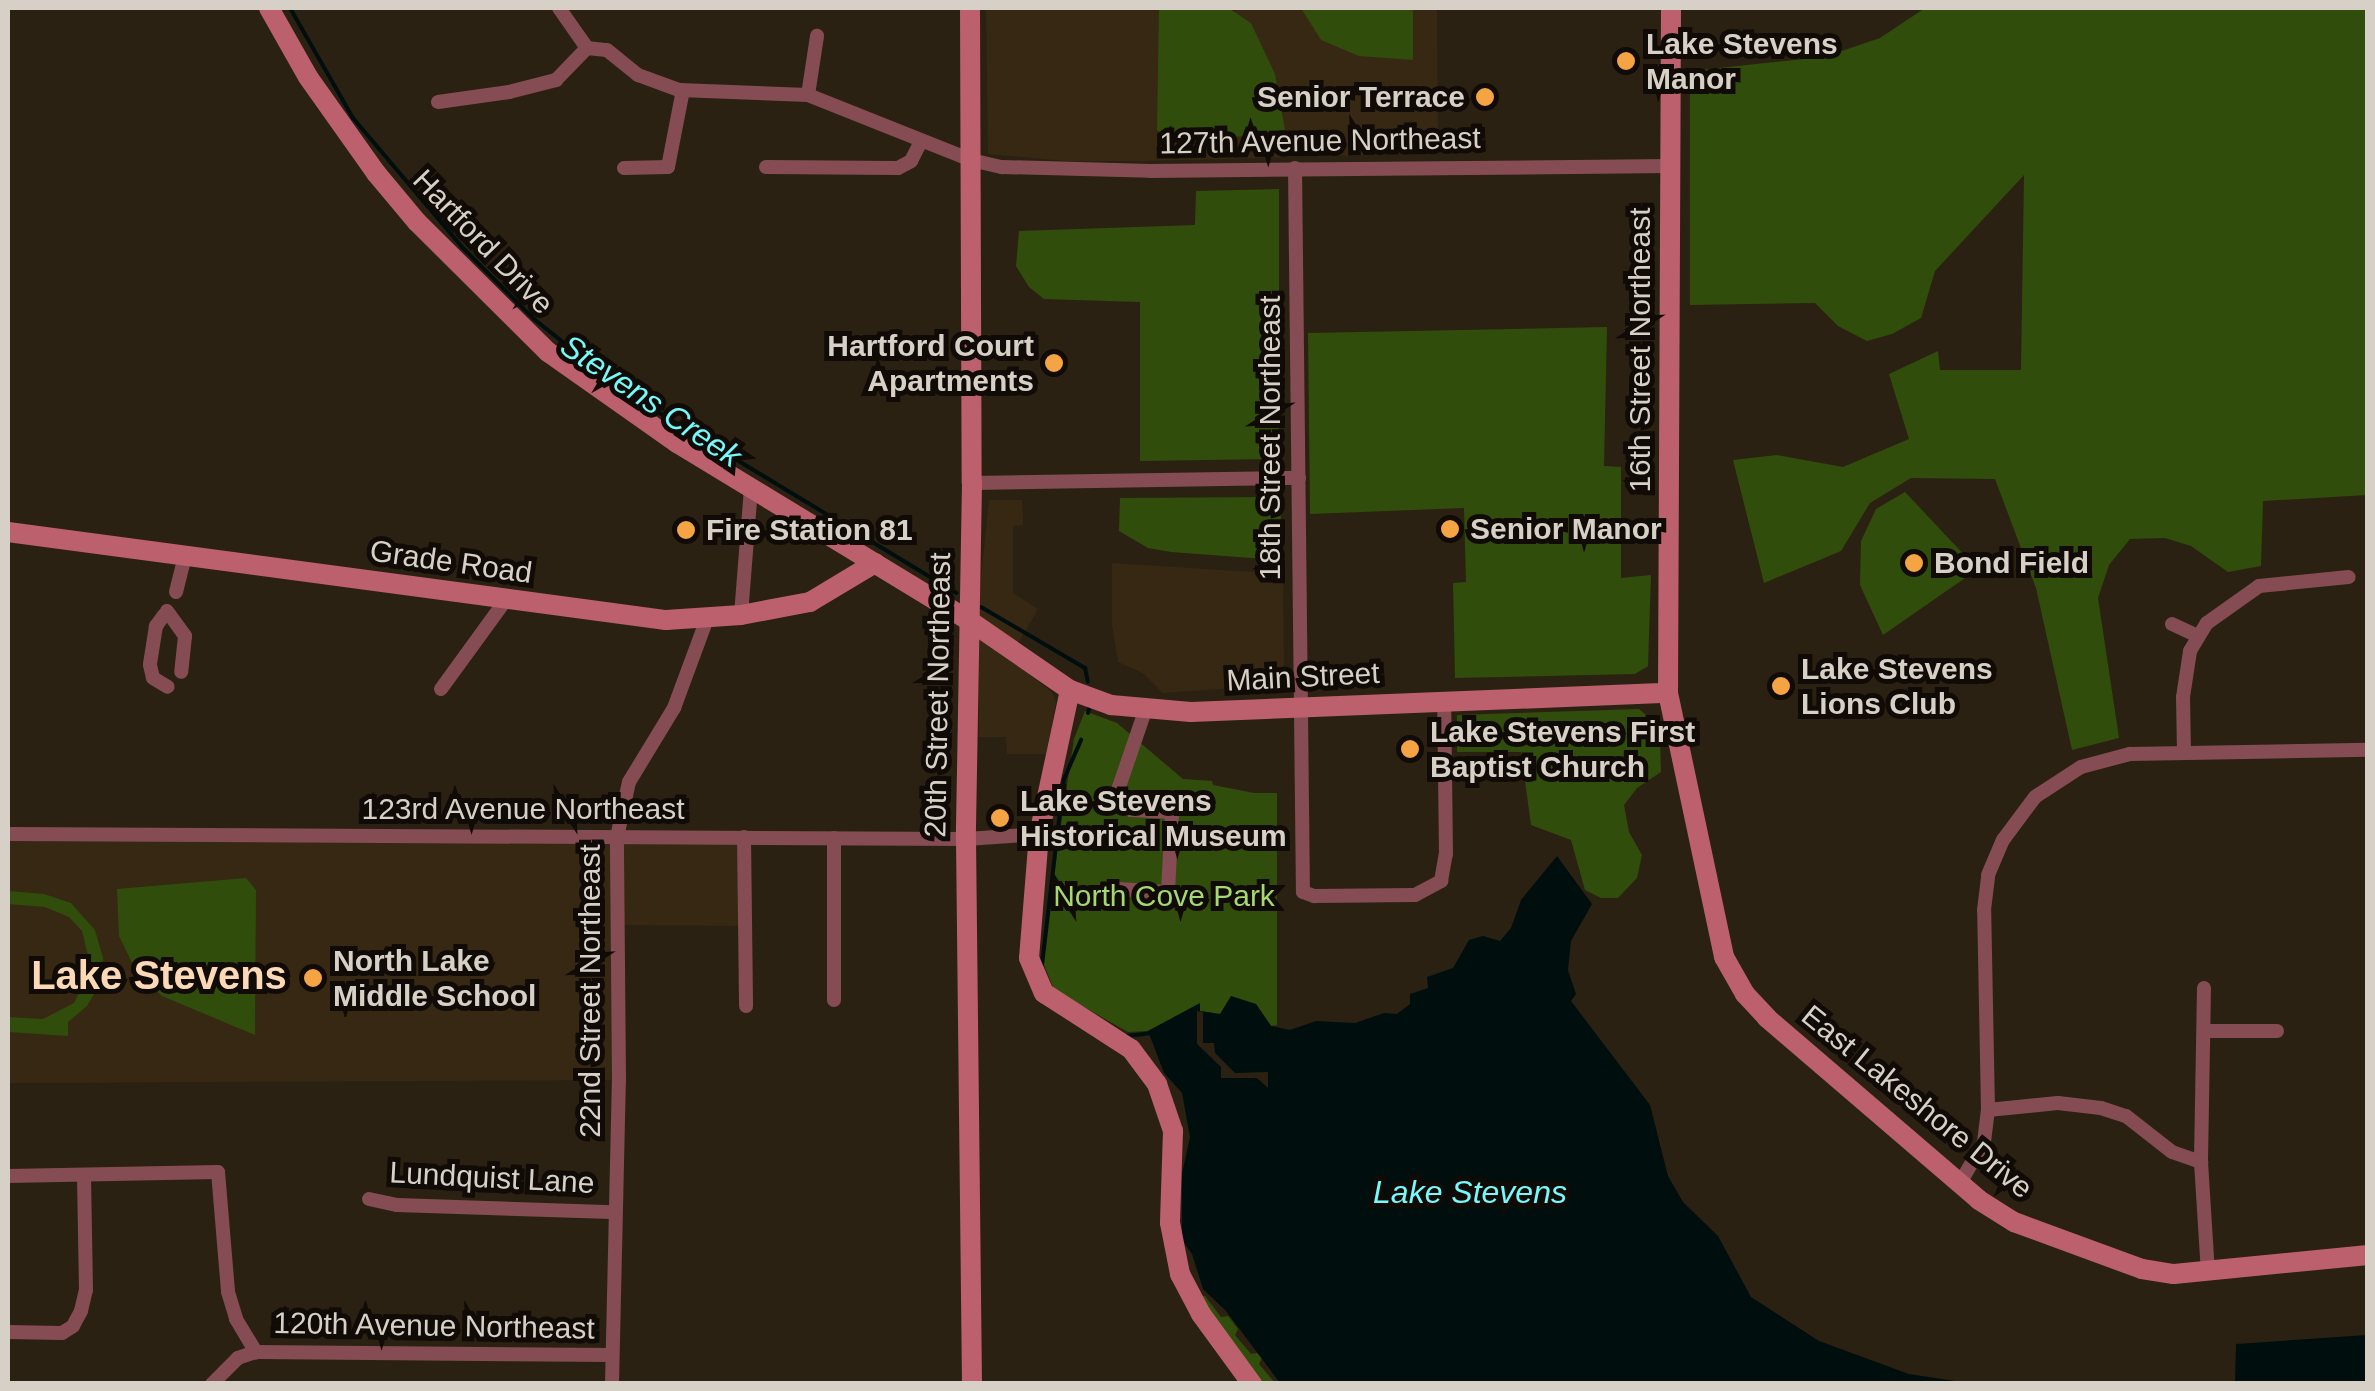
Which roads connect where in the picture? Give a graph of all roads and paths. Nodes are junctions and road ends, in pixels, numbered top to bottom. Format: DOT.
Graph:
graph roads {
  1 [pos="269,8"];
  2 [pos="559,8"];
  3 [pos="970,8"];
  4 [pos="1671,8"];
  5 [pos="818,36"];
  6 [pos="587,48"];
  7 [pos="683,90"];
  8 [pos="808,95"];
  9 [pos="438,102"];
  10 [pos="922,140"];
  11 [pos="971,160"];
  12 [pos="1670,166"];
  13 [pos="766,167"];
  14 [pos="624,168"];
  15 [pos="1295,168"];
  16 [pos="1299,478"];
  17 [pos="972,482"];
  18 [pos="752,488"];
  19 [pos="8,532"];
  20 [pos="185,556"];
  21 [pos="875,563"];
  22 [pos="2349,576"];
  23 [pos="176,592"];
  24 [pos="505,601"];
  25 [pos="967,607"];
  26 [pos="741,615"];
  27 [pos="707,619"];
  28 [pos="2172,624"];
  29 [pos="2198,636"];
  30 [pos="181,672"];
  31 [pos="168,686"];
  32 [pos="441,689"];
  33 [pos="1070,690"];
  34 [pos="1668,693"];
  35 [pos="1444,700"];
  36 [pos="1298,707"];
  37 [pos="1145,711"];
  38 [pos="2368,750"];
  39 [pos="2184,753"];
  40 [pos="8,834"];
  41 [pos="1039,834"];
  42 [pos="618,837"];
  43 [pos="744,837"];
  44 [pos="834,838"];
  45 [pos="966,838"];
  46 [pos="1117,889"];
  47 [pos="2204,988"];
  48 [pos="834,1000"];
  49 [pos="746,1006"];
  50 [pos="2204,1031"];
  51 [pos="2277,1031"];
  52 [pos="1988,1110"];
  53 [pos="2201,1162"];
  54 [pos="8,1176"];
  55 [pos="84,1177"];
  56 [pos="1960,1183"];
  57 [pos="369,1199"];
  58 [pos="612,1212"];
  59 [pos="2368,1254"];
  60 [pos="2208,1272"];
  61 [pos="8,1332"];
  62 [pos="256,1352"];
  63 [pos="612,1355"];
  64 [pos="212,1384"];
  65 [pos="612,1384"];
  66 [pos="972,1384"];
  67 [pos="1252,1384"];
  1 -- 18 [label="main road, Hartford Drive"];
  2 -- 6 [label="street"];
  3 -- 11 [label="main road, 20th Street Northeast"];
  4 -- 12 [label="main road, 16th Street Northeast"];
  5 -- 8 [label="street"];
  6 -- 7 [label="street, 127th Avenue Northeast"];
  6 -- 9 [label="street"];
  7 -- 8 [label="street, 127th Avenue Northeast"];
  7 -- 14 [label="street"];
  8 -- 10 [label="street, 127th Avenue Northeast"];
  10 -- 11 [label="street, 127th Avenue Northeast"];
  10 -- 13 [label="street"];
  11 -- 15 [label="street, 127th Avenue Northeast"];
  11 -- 17 [label="main road, 20th Street Northeast"];
  12 -- 15 [label="street, 127th Avenue Northeast"];
  12 -- 34 [label="main road, 16th Street Northeast"];
  15 -- 16 [label="street, 18th Street Northeast"];
  16 -- 17 [label="street"];
  16 -- 36 [label="street, 18th Street Northeast"];
  17 -- 25 [label="main road, 20th Street Northeast"];
  18 -- 21 [label="main road, Hartford Drive"];
  18 -- 26 [label="street"];
  19 -- 20 [label="main road, Grade Road"];
  20 -- 23 [label="street"];
  20 -- 24 [label="main road, Grade Road"];
  21 -- 25 [label="main road, Hartford Drive"];
  21 -- 26 [label="main road, Grade Road"];
  22 -- 29 [label="street"];
  24 -- 27 [label="main road, Grade Road"];
  24 -- 32 [label="street"];
  25 -- 33 [label="main road, Main Street"];
  25 -- 45 [label="main road, 20th Street Northeast"];
  26 -- 27 [label="main road, Grade Road"];
  27 -- 42 [label="street, 22nd Street Northeast"];
  28 -- 29 [label="street"];
  29 -- 39 [label="street"];
  30 -- 31 [label="street"];
  33 -- 37 [label="main road, Main Street"];
  33 -- 41 [label="main road"];
  34 -- 35 [label="main road, Main Street"];
  34 -- 56 [label="main road, East Lakeshore Drive"];
  35 -- 36 [label="main road, Main Street"];
  35 -- 36 [label="street, 18th Street Northeast"];
  36 -- 37 [label="main road, Main Street"];
  37 -- 46 [label="street"];
  38 -- 39 [label="street"];
  39 -- 52 [label="street"];
  40 -- 42 [label="street, 123rd Avenue Northeast"];
  41 -- 45 [label="street, 123rd Avenue Northeast"];
  41 -- 67 [label="main road"];
  42 -- 43 [label="street, 123rd Avenue Northeast"];
  42 -- 58 [label="street, 22nd Street Northeast"];
  43 -- 44 [label="street, 123rd Avenue Northeast"];
  43 -- 49 [label="street"];
  44 -- 45 [label="street, 123rd Avenue Northeast"];
  44 -- 48 [label="street"];
  45 -- 66 [label="main road, 20th Street Northeast"];
  47 -- 50 [label="street"];
  50 -- 51 [label="street"];
  50 -- 53 [label="street"];
  52 -- 53 [label="street"];
  52 -- 56 [label="street"];
  53 -- 60 [label="street"];
  54 -- 55 [label="street"];
  55 -- 61 [label="street"];
  55 -- 62 [label="street"];
  56 -- 60 [label="main road, East Lakeshore Drive"];
  57 -- 58 [label="street, Lundquist Lane"];
  58 -- 63 [label="street, 22nd Street Northeast"];
  59 -- 60 [label="main road, East Lakeshore Drive"];
  62 -- 63 [label="street, 120th Avenue Northeast"];
  62 -- 64 [label="street"];
  63 -- 65 [label="street, 22nd Street Northeast"];
}
